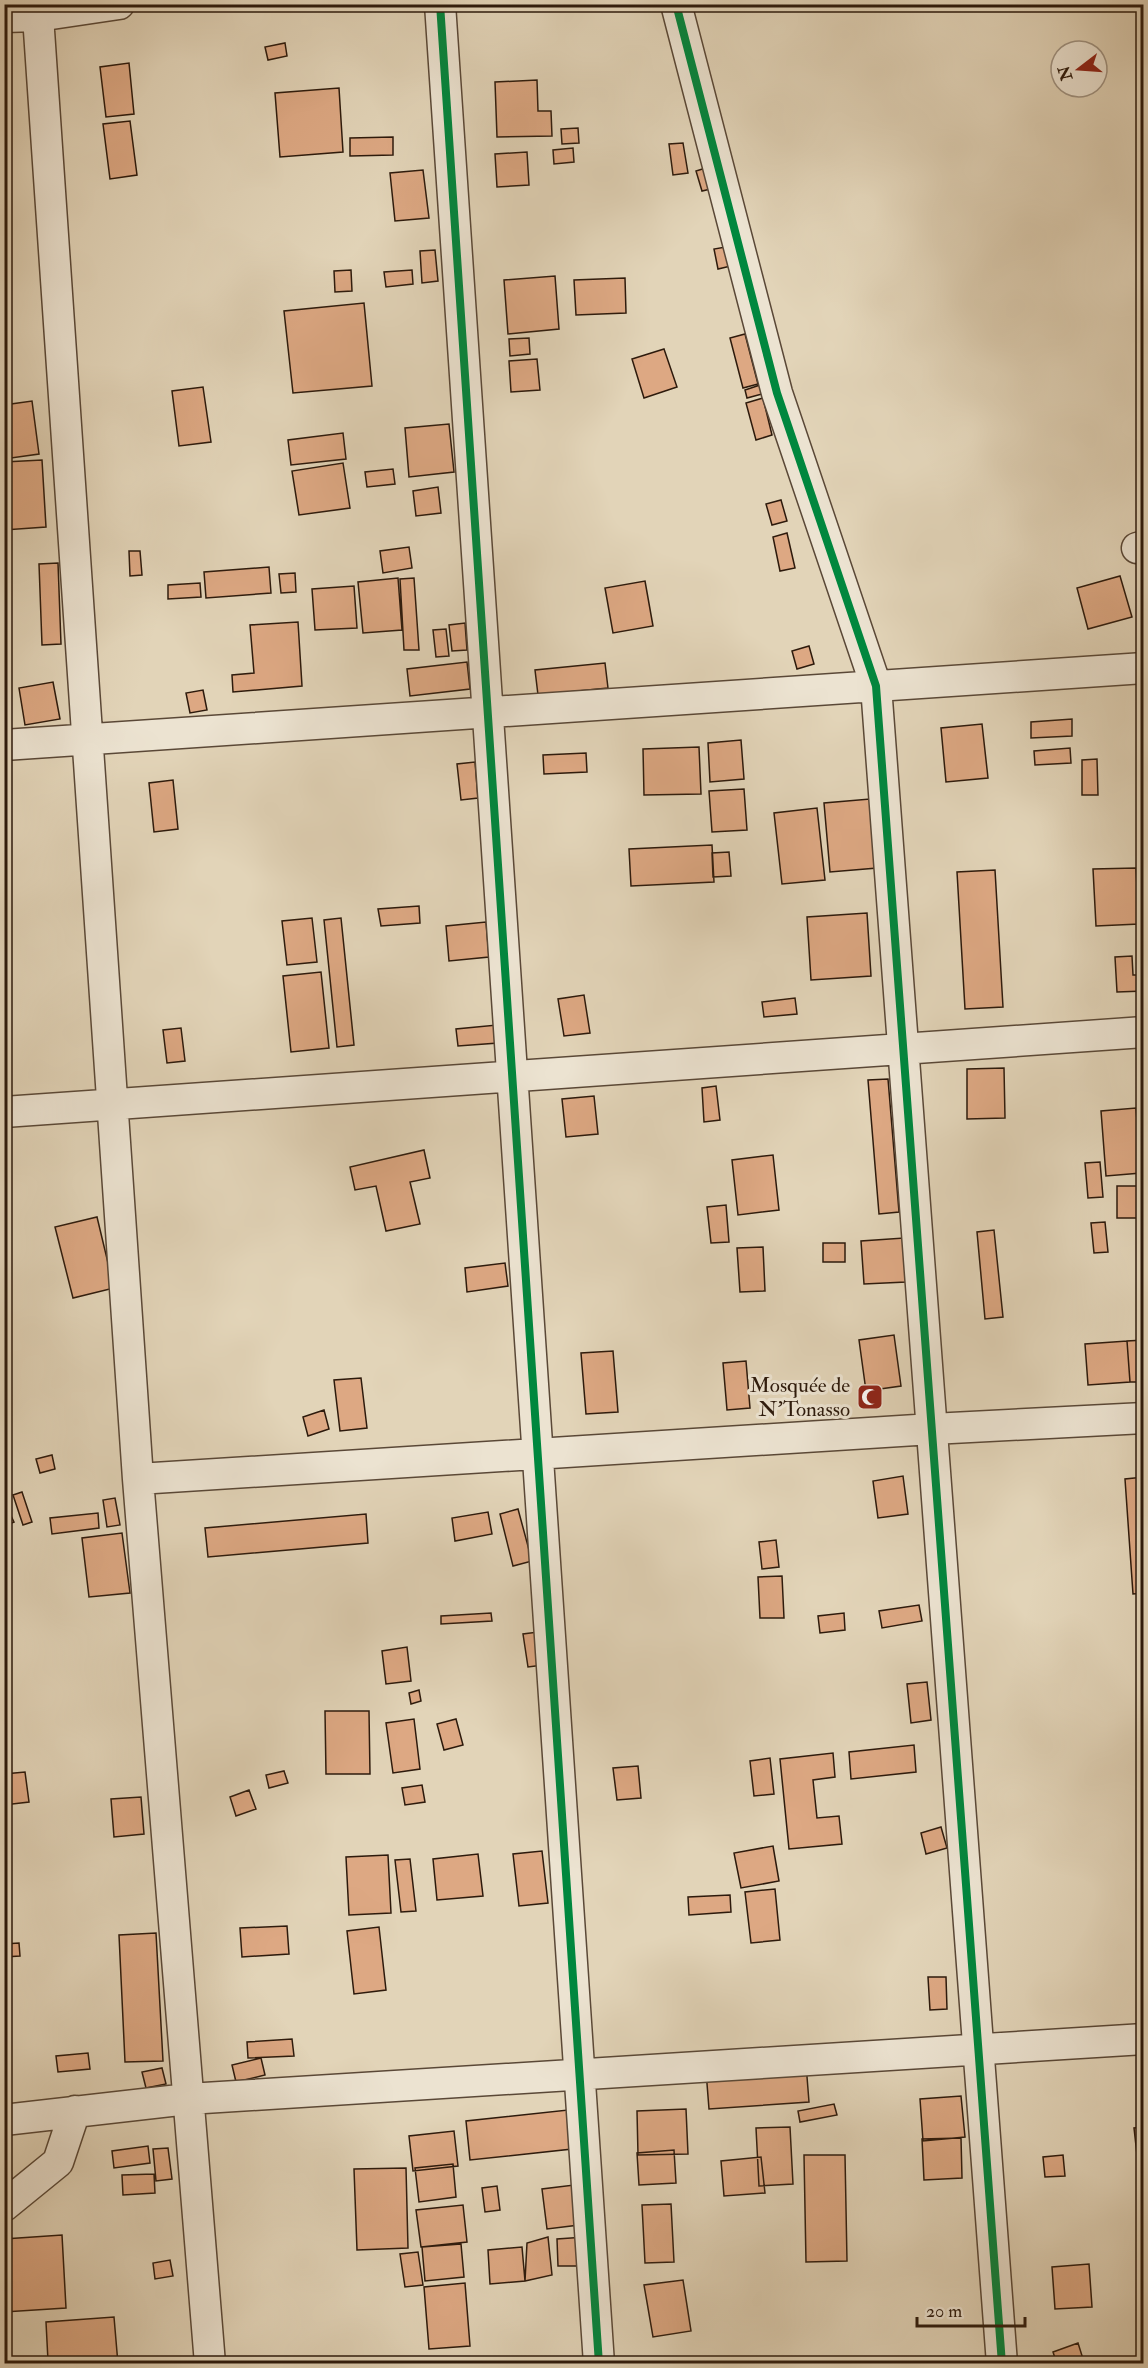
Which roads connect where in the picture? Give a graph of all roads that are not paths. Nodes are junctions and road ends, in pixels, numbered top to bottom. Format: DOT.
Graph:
graph roads {
  1 [pos="119,4"];
  2 [pos="440,4"];
  3 [pos="676,4"];
  4 [pos="4,16"];
  5 [pos="38,16"];
  6 [pos="1143,668"];
  7 [pos="876,686"];
  8 [pos="487,712"];
  9 [pos="88,739"];
  10 [pos="4,745"];
  11 [pos="1143,1032"];
  12 [pos="903,1049"];
  13 [pos="512,1076"];
  14 [pos="113,1104"];
  15 [pos="4,1112"];
  16 [pos="1143,1418"];
  17 [pos="932,1429"];
  18 [pos="538,1454"];
  19 [pos="138,1479"];
  20 [pos="1143,2039"];
  21 [pos="979,2049"];
  22 [pos="579,2074"];
  23 [pos="188,2099"];
  24 [pos="75,2111"];
  25 [pos="4,2120"];
  26 [pos="4,2206"];
  27 [pos="210,2364"];
  28 [pos="599,2364"];
  29 [pos="1002,2364"];
  1 -- 5 [label="street"];
  2 -- 8 [label="street"];
  3 -- 7 [label="street"];
  4 -- 5 [label="street"];
  5 -- 9 [label="street"];
  6 -- 7 [label="street"];
  7 -- 8 [label="street"];
  7 -- 12 [label="street"];
  8 -- 9 [label="street"];
  8 -- 13 [label="street"];
  9 -- 10 [label="street"];
  9 -- 14 [label="street"];
  11 -- 12 [label="street"];
  12 -- 13 [label="street"];
  12 -- 17 [label="street"];
  13 -- 14 [label="street"];
  13 -- 18 [label="street"];
  14 -- 15 [label="street"];
  14 -- 19 [label="street"];
  16 -- 17 [label="street"];
  17 -- 18 [label="street"];
  17 -- 21 [label="street"];
  18 -- 19 [label="street"];
  18 -- 22 [label="street"];
  19 -- 23 [label="street"];
  20 -- 21 [label="street"];
  21 -- 22 [label="street"];
  21 -- 29 [label="street"];
  22 -- 23 [label="street"];
  22 -- 28 [label="street"];
  23 -- 24 [label="street"];
  23 -- 27 [label="street"];
  24 -- 25 [label="street"];
  24 -- 26 [label="street"];
}
